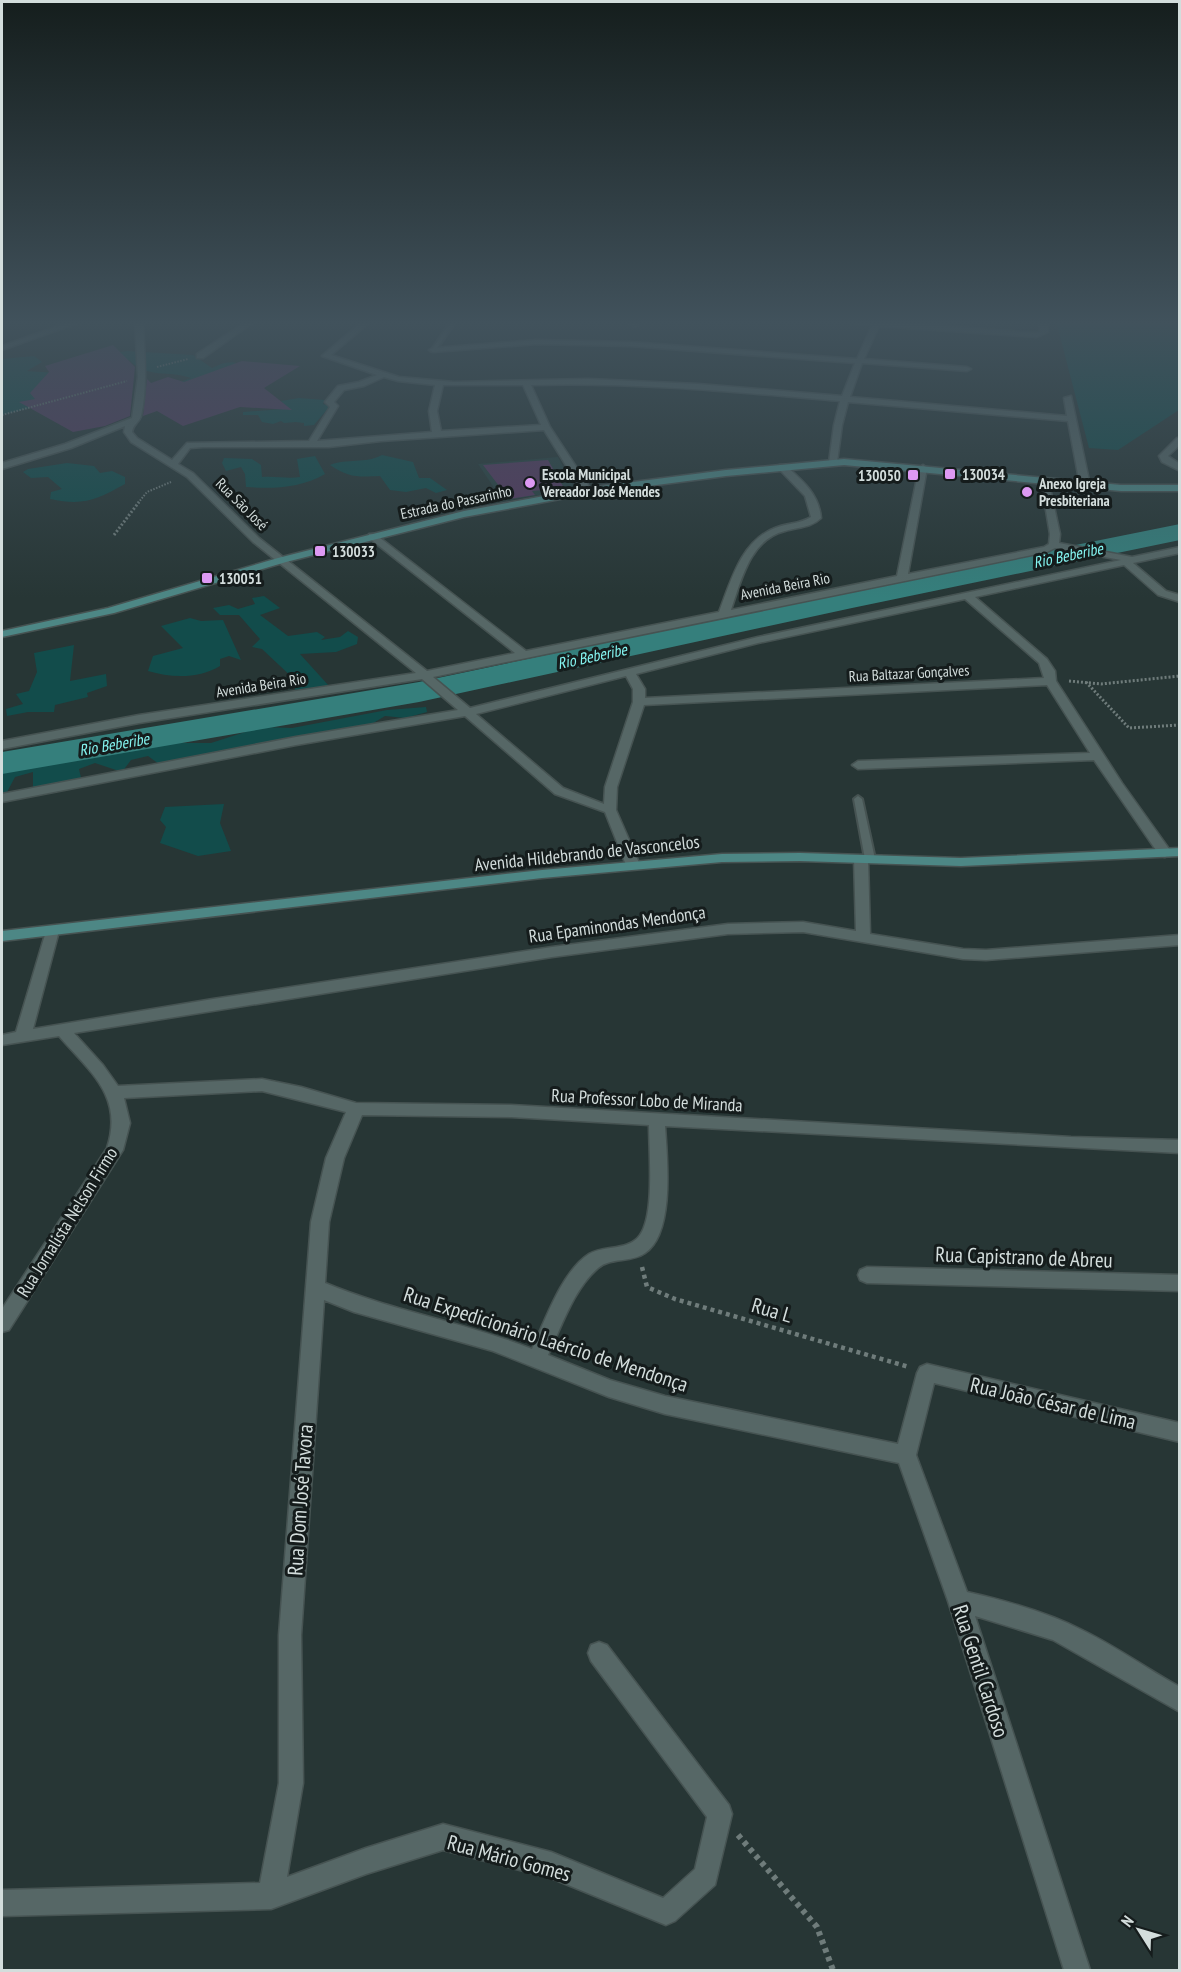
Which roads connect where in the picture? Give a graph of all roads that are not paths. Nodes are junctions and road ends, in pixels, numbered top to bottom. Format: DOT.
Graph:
graph roads {
  1 [pos="137,413"];
  2 [pos="330,413"];
  3 [pos="433,413"];
  4 [pos="540,413"];
  5 [pos="840,413"];
  6 [pos="1004,413"];
  7 [pos="1071,413"];
  8 [pos="136,419"];
  9 [pos="1072,419"];
  10 [pos="546,427"];
  11 [pos="437,434"];
  12 [pos="1179,440"];
  13 [pos="312,444"];
  14 [pos="833,462"];
  15 [pos="174,464"];
  16 [pos="2,466"];
  17 [pos="782,466"];
  18 [pos="923,468"];
  19 [pos="1179,468"];
  20 [pos="1045,481"];
  21 [pos="1085,484"];
  22 [pos="1179,488"];
  23 [pos="587,491"];
  24 [pos="372,536"];
  25 [pos="1052,546"];
  26 [pos="1179,550"];
  27 [pos="1125,559"];
  28 [pos="282,560"];
  29 [pos="902,578"];
  30 [pos="968,595"];
  31 [pos="1179,599"];
  32 [pos="724,614"];
  33 [pos="2,634"];
  34 [pos="524,655"];
  35 [pos="629,672"];
  36 [pos="429,678"];
  37 [pos="1050,681"];
  38 [pos="639,702"];
  39 [pos="464,709"];
  40 [pos="2,745"];
  41 [pos="1098,756"];
  42 [pos="858,765"];
  43 [pos="2,798"];
  44 [pos="858,799"];
  45 [pos="610,810"];
  46 [pos="1172,853"];
  47 [pos="865,859"];
  48 [pos="633,865"];
  49 [pos="52,931"];
  50 [pos="2,936"];
  51 [pos="862,937"];
  52 [pos="1179,940"];
  53 [pos="62,1029"];
  54 [pos="23,1036"];
  55 [pos="2,1040"];
  56 [pos="116,1092"];
  57 [pos="356,1109"];
  58 [pos="657,1120"];
  59 [pos="1179,1147"];
  60 [pos="867,1275"];
  61 [pos="1179,1283"];
  62 [pos="316,1288"];
  63 [pos="2,1324"];
  64 [pos="537,1359"];
  65 [pos="1179,1433"];
  66 [pos="906,1455"];
  67 [pos="959,1600"];
  68 [pos="599,1653"];
  69 [pos="1179,1700"];
  70 [pos="271,1896"];
  71 [pos="2,1903"];
  72 [pos="1077,1971"];
  1 -- 8 [label="street, Rua São José"];
  2 -- 13 [label="street"];
  3 -- 11 [label="street"];
  4 -- 10 [label="street"];
  5 -- 14 [label="street"];
  6 -- 9 [label="street"];
  7 -- 9 [label="street"];
  8 -- 15 [label="street, Rua São José"];
  8 -- 16 [label="street"];
  9 -- 21 [label="street"];
  10 -- 11 [label="street"];
  10 -- 23 [label="street"];
  11 -- 13 [label="street"];
  12 -- 19 [label="street"];
  13 -- 15 [label="street"];
  14 -- 17 [label="street, Estrada do Passarinho"];
  14 -- 18 [label="street, Estrada do Passarinho"];
  15 -- 28 [label="street, Rua São José"];
  17 -- 23 [label="street, Estrada do Passarinho"];
  17 -- 32 [label="street"];
  18 -- 20 [label="street, Estrada do Passarinho"];
  18 -- 29 [label="street"];
  20 -- 21 [label="street, Estrada do Passarinho"];
  20 -- 25 [label="street"];
  21 -- 22 [label="street, Estrada do Passarinho"];
  23 -- 24 [label="street, Estrada do Passarinho"];
  24 -- 28 [label="street, Estrada do Passarinho"];
  24 -- 34 [label="street"];
  25 -- 27 [label="street, Avenida Beira Rio"];
  25 -- 29 [label="street, Avenida Beira Rio"];
  26 -- 27 [label="street"];
  27 -- 30 [label="street"];
  27 -- 31 [label="street"];
  28 -- 33 [label="street, Estrada do Passarinho"];
  28 -- 36 [label="street, Rua São José"];
  29 -- 32 [label="street, Avenida Beira Rio"];
  30 -- 35 [label="street"];
  30 -- 37 [label="street"];
  32 -- 34 [label="street, Avenida Beira Rio"];
  34 -- 36 [label="street, Avenida Beira Rio"];
  35 -- 38 [label="street"];
  35 -- 39 [label="street"];
  36 -- 39 [label="street, Rua São José"];
  36 -- 40 [label="street, Avenida Beira Rio"];
  37 -- 38 [label="street, Rua Baltazar Gonçalves"];
  37 -- 41 [label="street"];
  38 -- 45 [label="street"];
  39 -- 43 [label="street"];
  39 -- 45 [label="street, Rua São José"];
  41 -- 42 [label="street"];
  41 -- 46 [label="street"];
  44 -- 47 [label="lane"];
  45 -- 48 [label="street"];
  46 -- 47 [label="street, Avenida Hildebrando de Vasconcelos"];
  47 -- 48 [label="street, Avenida Hildebrando de Vasconcelos"];
  47 -- 51 [label="street"];
  48 -- 49 [label="street, Avenida Hildebrando de Vasconcelos"];
  49 -- 50 [label="street, Avenida Hildebrando de Vasconcelos"];
  49 -- 54 [label="street"];
  51 -- 52 [label="street, Rua Epaminondas Mendonça"];
  51 -- 53 [label="street, Rua Epaminondas Mendonça"];
  53 -- 54 [label="street, Rua Epaminondas Mendonça"];
  53 -- 56 [label="street, Rua Jornalista Nelson Firmo"];
  54 -- 55 [label="street, Rua Epaminondas Mendonça"];
  56 -- 57 [label="street, Rua Professor Lobo de Miranda"];
  56 -- 63 [label="street, Rua Jornalista Nelson Firmo"];
  57 -- 58 [label="street, Rua Professor Lobo de Miranda"];
  57 -- 62 [label="street, Rua Dom José Tavora"];
  58 -- 59 [label="street, Rua Professor Lobo de Miranda"];
  58 -- 64 [label="street"];
  60 -- 61 [label="street, Rua Capistrano de Abreu"];
  62 -- 64 [label="street, Rua Expedicionário Laércio de Mendonça"];
  62 -- 70 [label="street, Rua Dom José Tavora"];
  64 -- 66 [label="street, Rua Expedicionário Laércio de Mendonça"];
  65 -- 66 [label="street, Rua João César de Lima"];
  66 -- 67 [label="street, Rua Gentil Cardoso"];
  67 -- 69 [label="street"];
  67 -- 72 [label="street, Rua Gentil Cardoso"];
  68 -- 70 [label="street, Rua Mário Gomes"];
  70 -- 71 [label="street, Rua Mário Gomes"];
}
